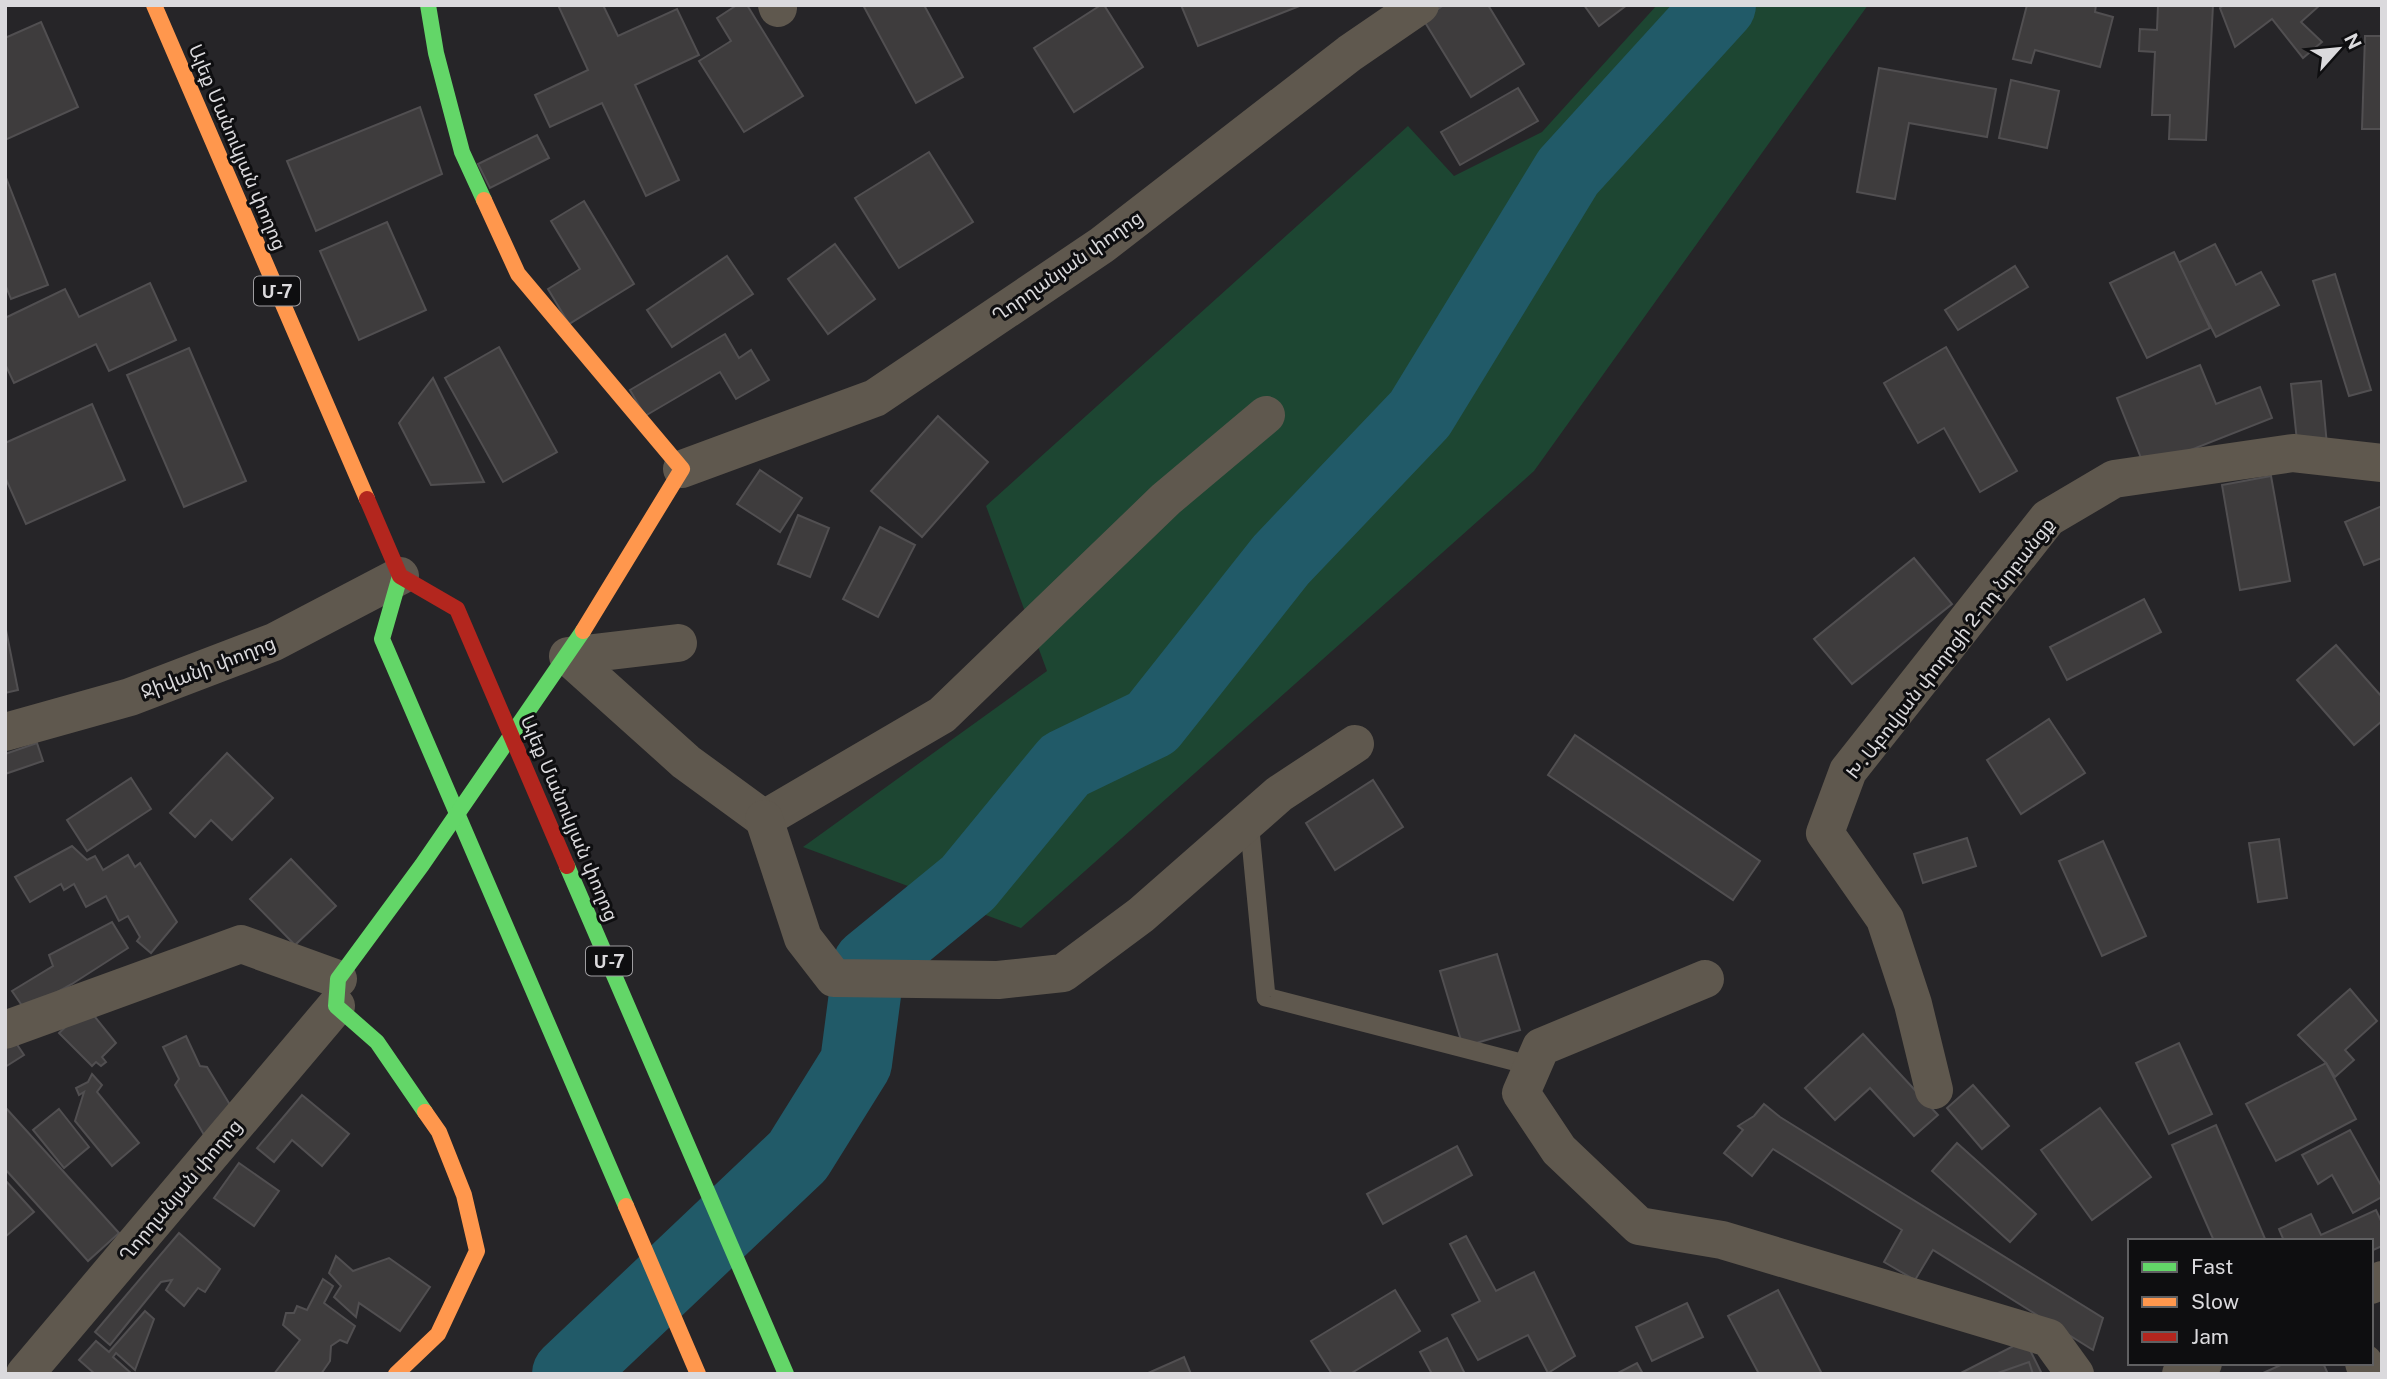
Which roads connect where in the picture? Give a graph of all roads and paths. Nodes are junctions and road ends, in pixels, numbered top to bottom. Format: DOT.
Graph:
graph roads {
  1 [pos="154,5"];
  2 [pos="428,5"];
  3 [pos="1420,5"];
  4 [pos="1266,415"];
  5 [pos="2382,463"];
  6 [pos="682,469"];
  7 [pos="400,576"];
  8 [pos="678,643"];
  9 [pos="568,656"];
  10 [pos="5,732"];
  11 [pos="1356,744"];
  12 [pos="764,819"];
  13 [pos="1249,820"];
  14 [pos="1705,979"];
  15 [pos="337,992"];
  16 [pos="5,1030"];
  17 [pos="1533,1066"];
  18 [pos="1934,1090"];
  19 [pos="2199,1365"];
  20 [pos="25,1374"];
  21 [pos="396,1374"];
  22 [pos="698,1374"];
  23 [pos="786,1374"];
  24 [pos="2075,1374"];
  25 [pos="2180,1374"];
  1 -- 7 [label="main road, Ալեք Մանուկյան փողոց / Մ-7"];
  2 -- 6 [label="main road"];
  3 -- 6 [label="street, Ղորղանյան փողոց"];
  4 -- 12 [label="street"];
  5 -- 18 [label="street, Խ․Աբովյան փողոցի 2-րդ նրբանցք"];
  6 -- 9 [label="main road"];
  7 -- 10 [label="street, Ջիվանի փողոց"];
  7 -- 22 [label="main road"];
  7 -- 23 [label="main road, Ալեք Մանուկյան փողոց / Մ-7"];
  8 -- 9 [label="street"];
  9 -- 12 [label="street"];
  9 -- 15 [label="main road"];
  11 -- 13 [label="street"];
  12 -- 13 [label="street"];
  13 -- 17 [label="lane"];
  14 -- 17 [label="street"];
  15 -- 16 [label="street"];
  15 -- 20 [label="street, Ղորղանյան փողոց"];
  15 -- 21 [label="main road"];
  17 -- 24 [label="street"];
  19 -- 25 [label="street"];
}
